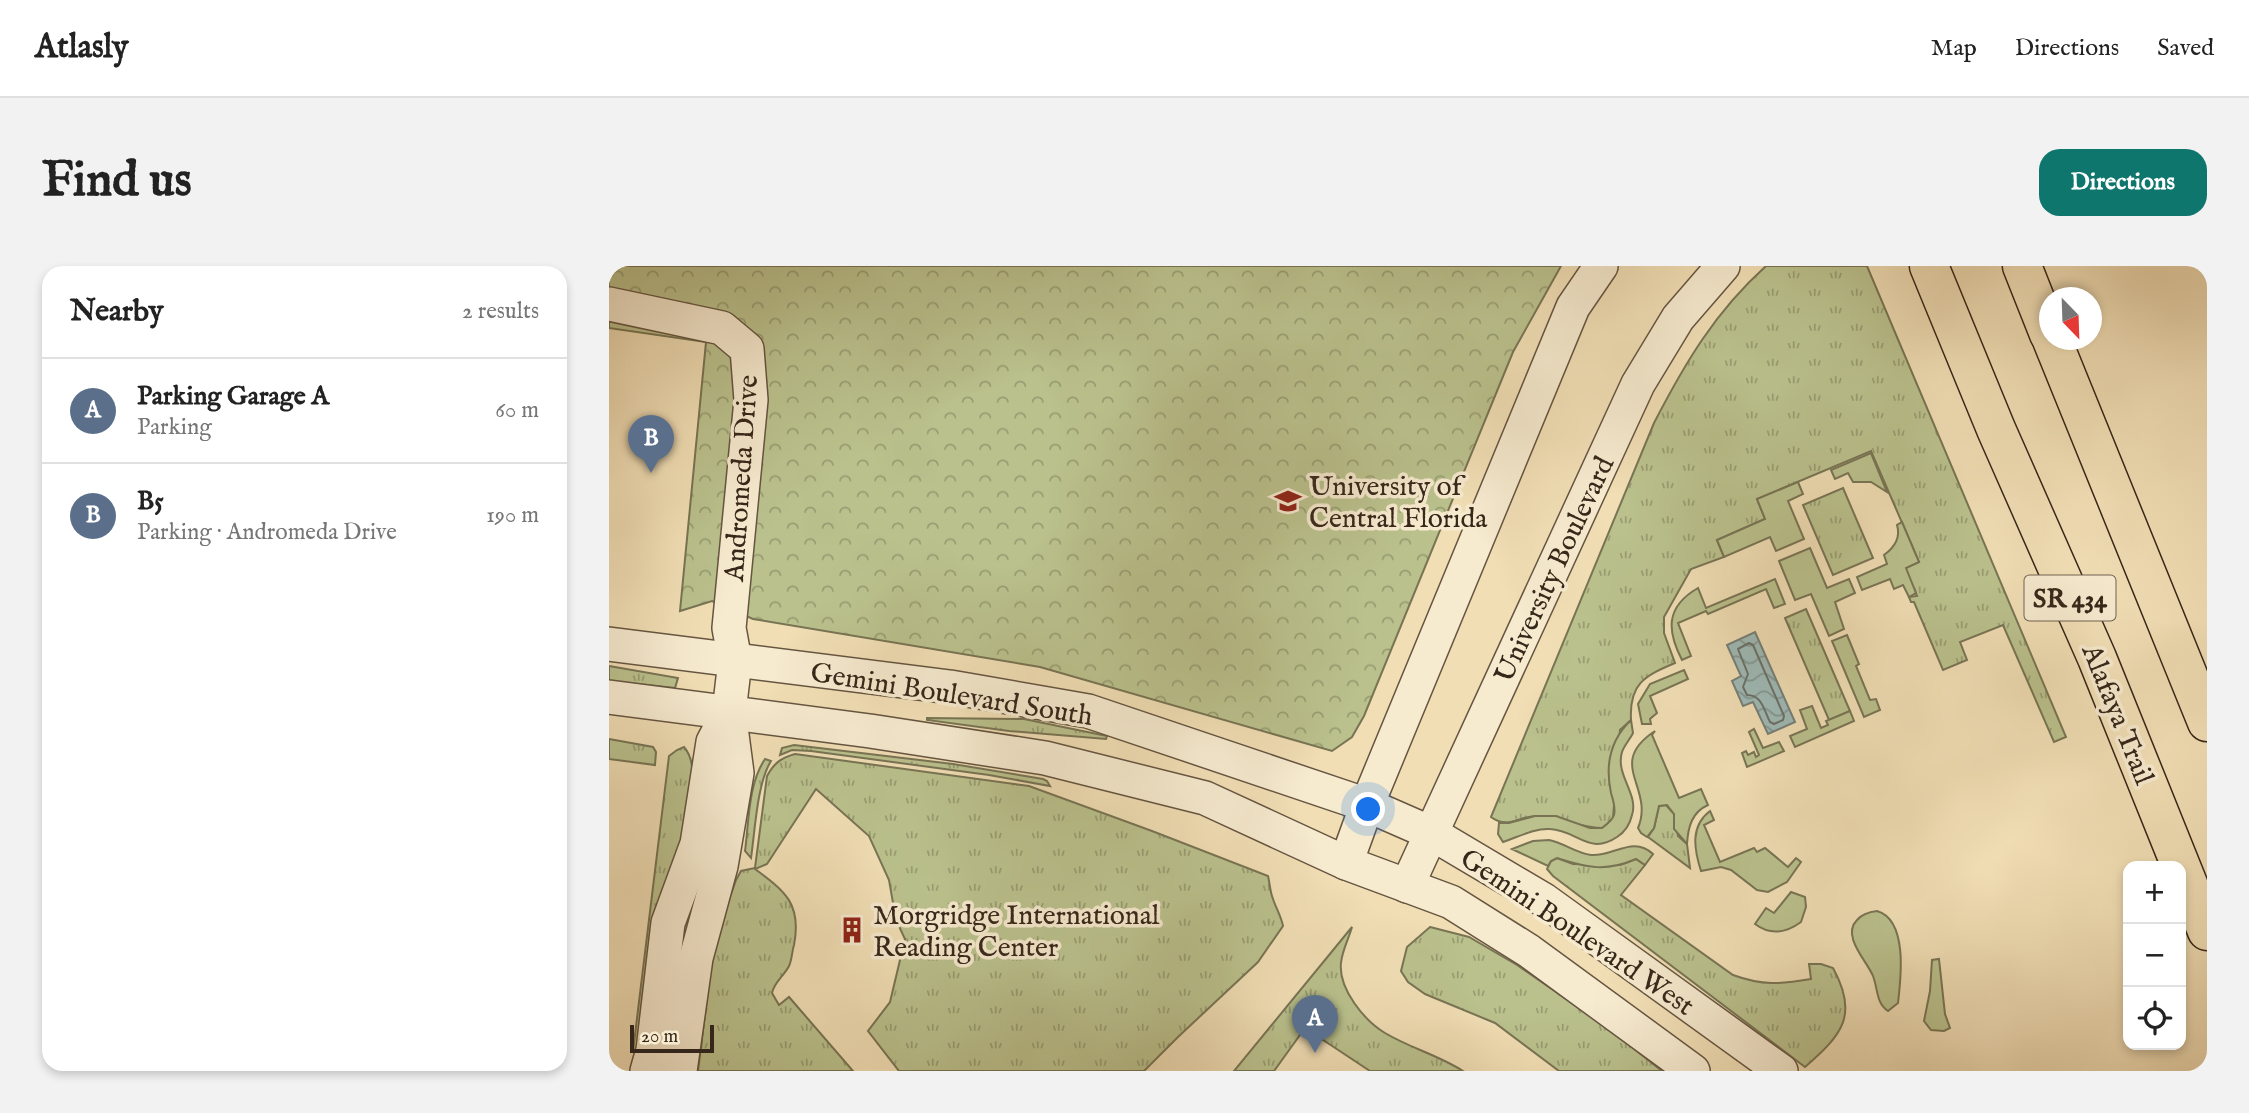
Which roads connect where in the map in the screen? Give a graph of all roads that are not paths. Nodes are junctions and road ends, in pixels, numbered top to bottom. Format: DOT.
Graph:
graph roads {
  1 [pos="1601,266"];
  2 [pos="1723,266"];
  3 [pos="1929,266"];
  4 [pos="2022,266"];
  5 [pos="609,304"];
  6 [pos="2039,309"];
  7 [pos="2056,350"];
  8 [pos="609,644"];
  9 [pos="735,661"];
  10 [pos="609,697"];
  11 [pos="729,712"];
  12 [pos="2207,722"];
  13 [pos="1367,805"];
  14 [pos="1431,833"];
  15 [pos="1346,863"];
  16 [pos="1407,886"];
  17 [pos="2207,931"];
  18 [pos="647,1071"];
  19 [pos="680,1071"];
  20 [pos="1693,1071"];
  21 [pos="1781,1071"];
  1 -- 13 [label="street"];
  2 -- 14 [label="street, University Boulevard"];
  3 -- 17 [label="main road, Alafaya Trail / SR 434"];
  4 -- 6 [label="main road"];
  5 -- 9 [label="street, Andromeda Drive"];
  7 -- 12 [label="main road, SR 434"];
  8 -- 9 [label="street, Gemini Boulevard South"];
  9 -- 11 [label="street, Andromeda Drive"];
  9 -- 13 [label="street, Gemini Boulevard South"];
  10 -- 11 [label="street, Gemini Boulevard South"];
  11 -- 15 [label="street, Gemini Boulevard South"];
  11 -- 18 [label="street"];
  11 -- 19 [label="street"];
  13 -- 14 [label="street, Gemini Boulevard West"];
  13 -- 15 [label="street"];
  14 -- 16 [label="street, University Boulevard"];
  14 -- 21 [label="street, Gemini Boulevard West"];
  15 -- 16 [label="street, Gemini Boulevard West"];
  16 -- 20 [label="street, Gemini Boulevard West"];
}
